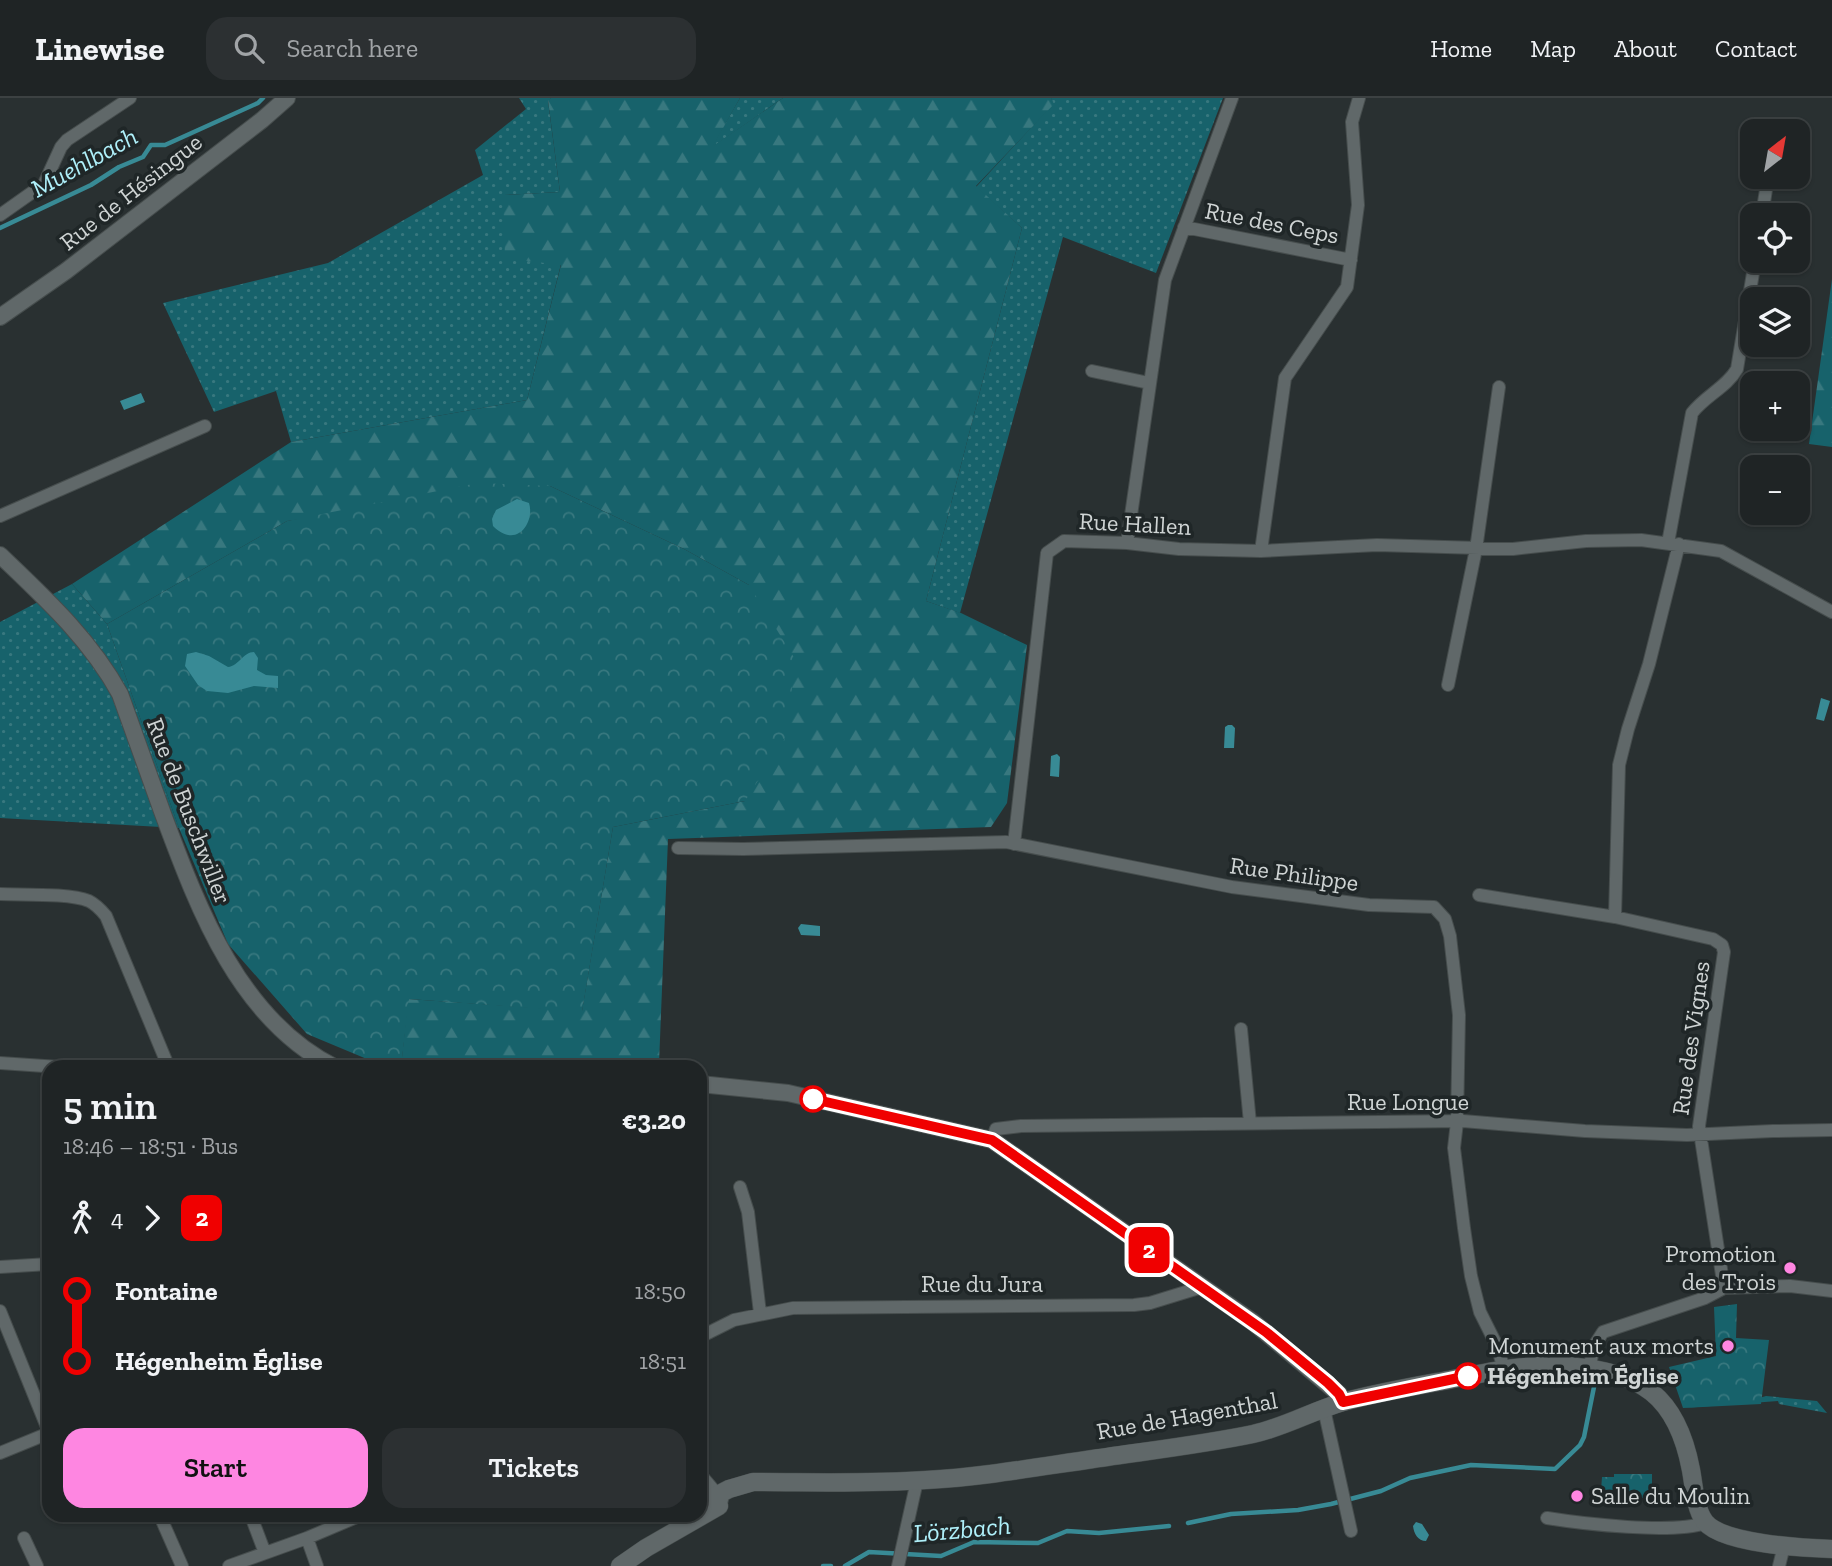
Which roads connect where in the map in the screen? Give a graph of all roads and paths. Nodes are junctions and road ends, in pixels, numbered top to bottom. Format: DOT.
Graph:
graph roads {
  1 [pos="130,98"];
  2 [pos="287,98"];
  3 [pos="1232,98"];
  4 [pos="1359,98"];
  5 [pos="0,215"];
  6 [pos="1184,227"];
  7 [pos="1351,260"];
  8 [pos="1753,273"];
  9 [pos="0,317"];
  10 [pos="1092,371"];
  11 [pos="1149,383"];
  12 [pos="1499,387"];
  13 [pos="205,426"];
  14 [pos="0,516"];
  15 [pos="1127,543"];
  16 [pos="1673,543"];
  17 [pos="1476,549"];
  18 [pos="1261,551"];
  19 [pos="2,561"];
  20 [pos="1832,611"];
  21 [pos="1448,685"];
  22 [pos="1014,844"];
  23 [pos="678,848"];
  24 [pos="0,894"];
  25 [pos="1479,895"];
  26 [pos="1615,917"];
  27 [pos="1241,1029"];
  28 [pos="166,1060"];
  29 [pos="309,1060"];
  30 [pos="0,1063"];
  31 [pos="42,1066"];
  32 [pos="707,1085"];
  33 [pos="1457,1122"];
  34 [pos="1250,1123"];
  35 [pos="1832,1130"];
  36 [pos="1700,1135"];
  37 [pos="992,1140"];
  38 [pos="740,1187"];
  39 [pos="42,1264"];
  40 [pos="0,1267"];
  41 [pos="1202,1287"];
  42 [pos="1724,1288"];
  43 [pos="1832,1291"];
  44 [pos="0,1311"];
  45 [pos="760,1313"];
  46 [pos="707,1334"];
  47 [pos="1589,1368"];
  48 [pos="1504,1369"];
  49 [pos="1343,1402"];
  50 [pos="1324,1409"];
  51 [pos="42,1416"];
  52 [pos="42,1436"];
  53 [pos="0,1453"];
  54 [pos="917,1481"];
  55 [pos="709,1501"];
  56 [pos="1547,1518"];
  57 [pos="163,1522"];
  58 [pos="253,1522"];
  59 [pos="345,1522"];
  60 [pos="676,1522"];
  61 [pos="681,1522"];
  62 [pos="1706,1523"];
  63 [pos="1351,1531"];
  64 [pos="24,1538"];
  65 [pos="307,1538"];
  66 [pos="1784,1546"];
  67 [pos="646,1548"];
  68 [pos="1832,1549"];
  69 [pos="265,1553"];
  70 [pos="37,1566"];
  71 [pos="182,1566"];
  72 [pos="229,1566"];
  73 [pos="317,1566"];
  74 [pos="620,1566"];
  75 [pos="898,1566"];
  76 [pos="1779,1566"];
  1 -- 5 [label="street"];
  2 -- 9 [label="street, Rue de Hésingue"];
  3 -- 6 [label="street"];
  4 -- 7 [label="street"];
  6 -- 7 [label="street, Rue des Ceps"];
  6 -- 11 [label="street"];
  7 -- 18 [label="street"];
  8 -- 16 [label="street"];
  10 -- 11 [label="street"];
  11 -- 15 [label="street"];
  12 -- 17 [label="street"];
  13 -- 14 [label="street"];
  15 -- 18 [label="street, Rue Hallen"];
  15 -- 22 [label="street, Rue Hallen"];
  16 -- 17 [label="street, Rue Hallen"];
  16 -- 20 [label="street, Rue Hallen"];
  16 -- 26 [label="street"];
  17 -- 18 [label="street, Rue Hallen"];
  17 -- 21 [label="street"];
  19 -- 29 [label="street, Rue de Buschwiller"];
  22 -- 23 [label="street, Rue Philippe"];
  22 -- 33 [label="street, Rue Philippe"];
  24 -- 28 [label="street"];
  25 -- 26 [label="street, Rue des Vignes"];
  26 -- 36 [label="street, Rue des Vignes"];
  27 -- 34 [label="street"];
  30 -- 31 [label="street"];
  32 -- 37 [label="street"];
  33 -- 34 [label="street, Rue Longue"];
  33 -- 36 [label="street, Rue Longue"];
  33 -- 48 [label="street, Rue Philippe"];
  34 -- 37 [label="street, Rue Longue"];
  35 -- 36 [label="street, Rue Longue"];
  36 -- 42 [label="street, Rue des Vignes"];
  37 -- 41 [label="street"];
  38 -- 45 [label="street"];
  39 -- 40 [label="street"];
  41 -- 45 [label="street, Rue du Jura"];
  41 -- 49 [label="street"];
  42 -- 43 [label="street"];
  42 -- 47 [label="street"];
  44 -- 51 [label="street"];
  45 -- 46 [label="street, Rue du Jura"];
  47 -- 48 [label="main road, Rue de Hagenthal"];
  47 -- 62 [label="main road, Rue de Hagenthal"];
  48 -- 49 [label="main road, Rue de Hagenthal"];
  49 -- 50 [label="main road, Rue de Hagenthal"];
  50 -- 54 [label="main road, Rue de Hagenthal"];
  50 -- 63 [label="street"];
  52 -- 53 [label="street"];
  54 -- 55 [label="main road, Rue de Hagenthal"];
  54 -- 75 [label="street"];
  56 -- 62 [label="street"];
  57 -- 71 [label="street"];
  58 -- 69 [label="street"];
  59 -- 65 [label="street"];
  60 -- 67 [label="main road, Rue de Hagenthal"];
  61 -- 67 [label="main road, Rue de Hagenthal"];
  62 -- 66 [label="main road"];
  64 -- 70 [label="street"];
  65 -- 69 [label="street"];
  65 -- 73 [label="street"];
  66 -- 68 [label="main road"];
  66 -- 76 [label="street"];
  67 -- 74 [label="main road, Rue de Hagenthal"];
  69 -- 72 [label="street"];
}
